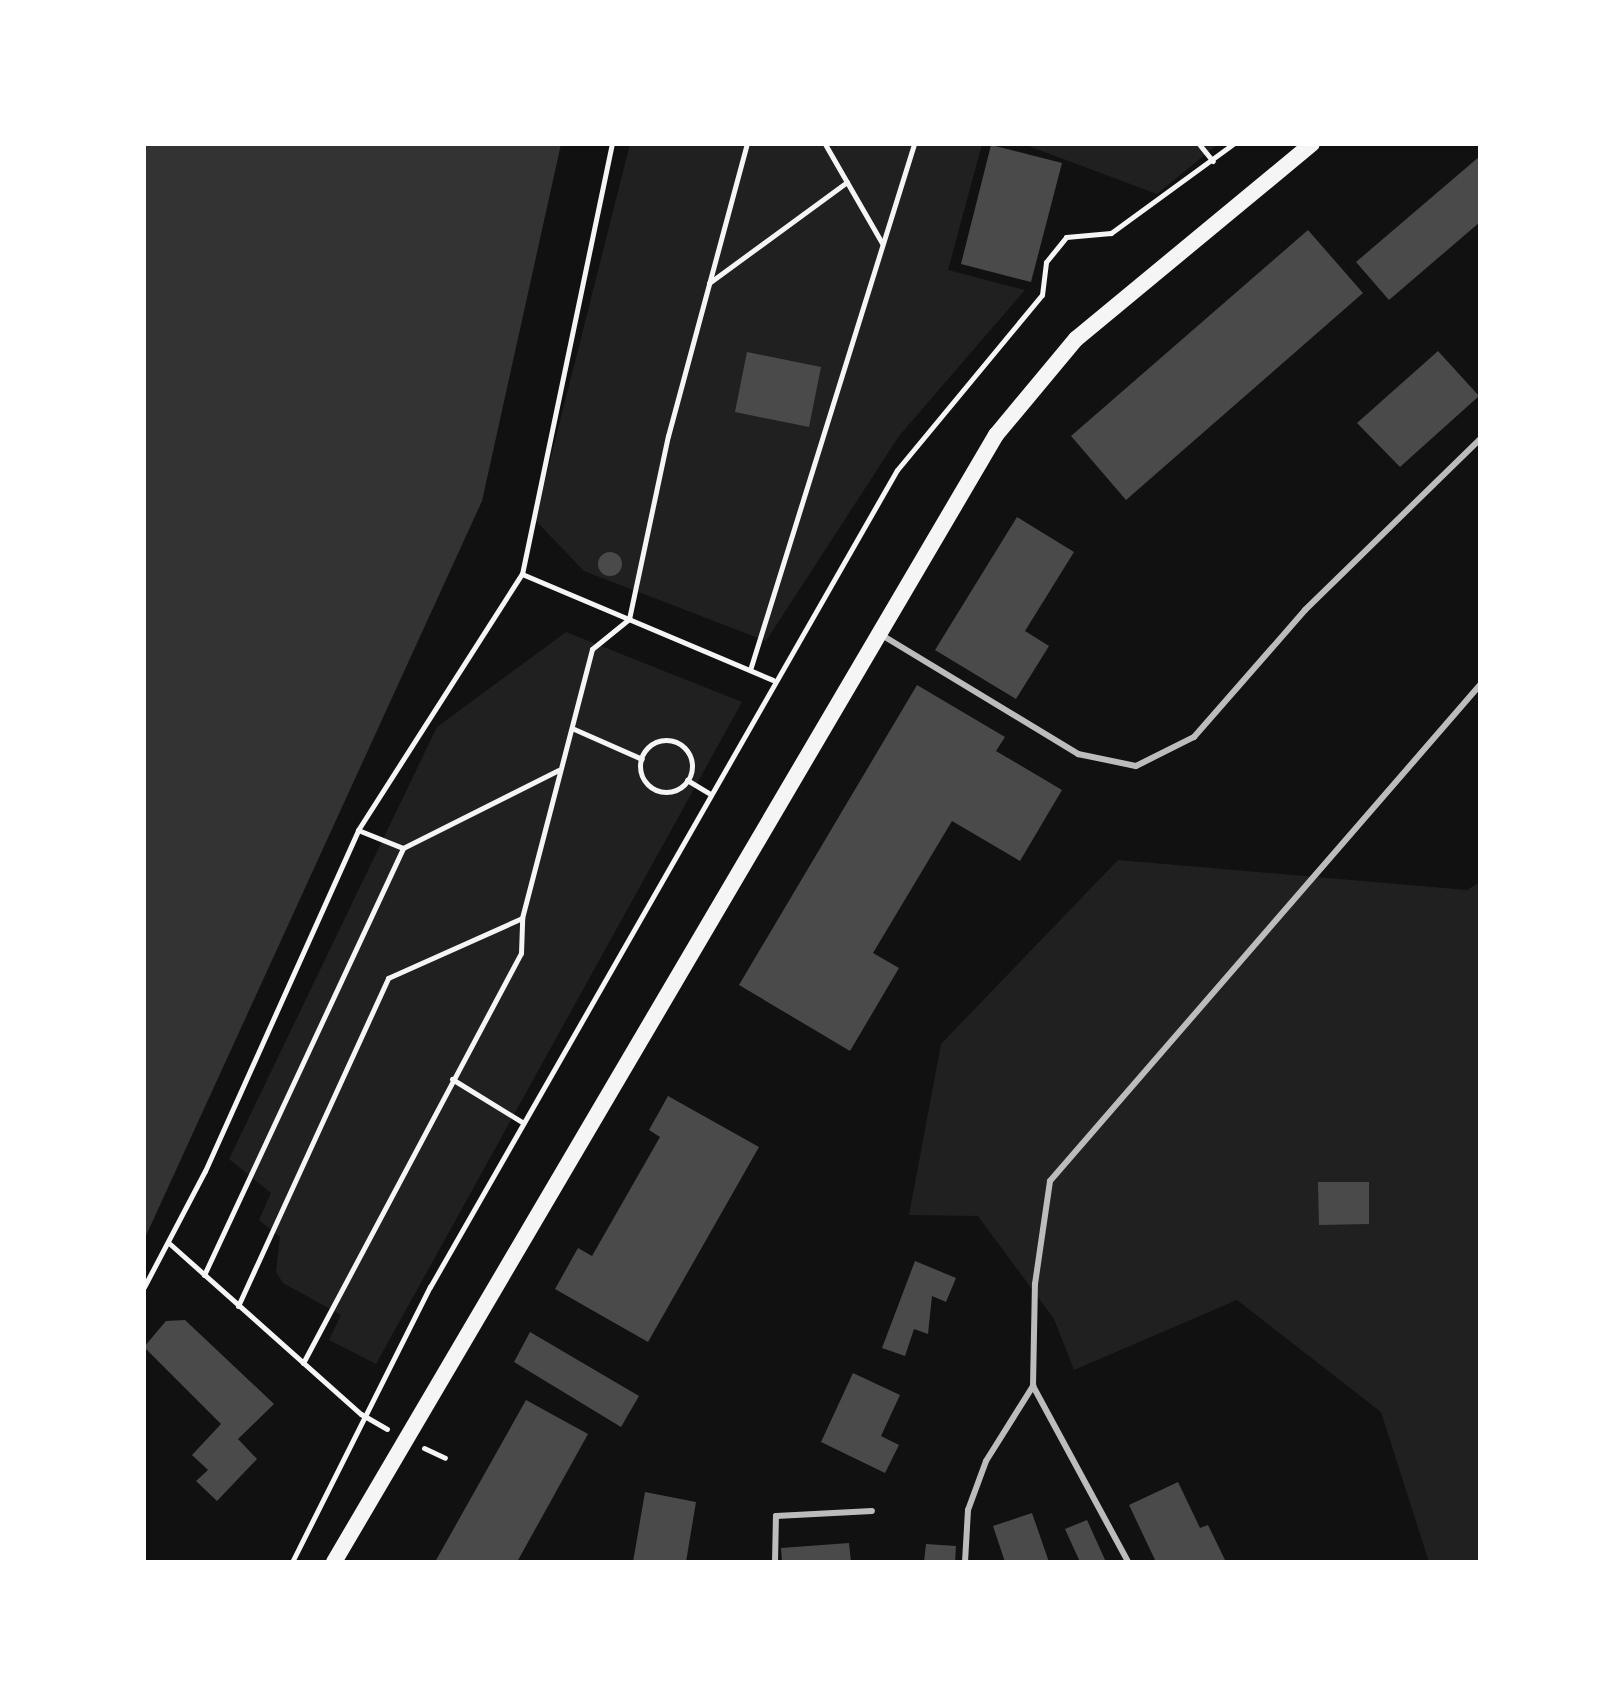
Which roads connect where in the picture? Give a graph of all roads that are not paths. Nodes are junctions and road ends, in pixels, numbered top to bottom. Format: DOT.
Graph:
graph roads {
  1 [pos="1312,144"];
  2 [pos="1480,439"];
  3 [pos="877,632"];
  4 [pos="1480,685"];
  5 [pos="1033,1386"];
  6 [pos="872,1511"];
  7 [pos="334,1562"];
  8 [pos="775,1562"];
  9 [pos="965,1562"];
  10 [pos="1128,1562"];
  1 -- 3 [label="main road"];
  2 -- 3 [label="lane"];
  3 -- 7 [label="main road"];
  4 -- 5 [label="lane"];
  5 -- 9 [label="lane"];
  5 -- 10 [label="lane"];
  6 -- 8 [label="lane"];
}
